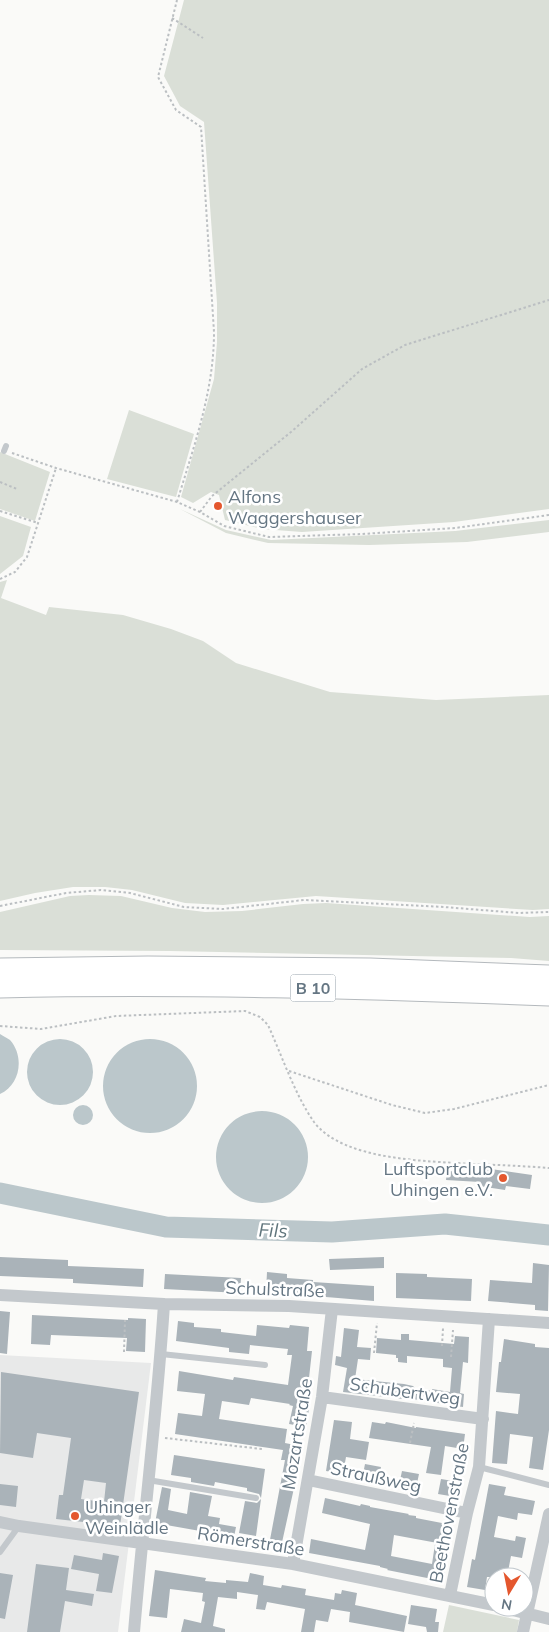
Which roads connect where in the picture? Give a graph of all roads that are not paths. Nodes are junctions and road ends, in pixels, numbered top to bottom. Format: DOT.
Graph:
graph roads {
  1 [pos="0,969"];
  2 [pos="549,976"];
  3 [pos="0,987"];
  4 [pos="549,996"];
  5 [pos="0,1295"];
  6 [pos="164,1304"];
  7 [pos="332,1309"];
  8 [pos="489,1319"];
  9 [pos="549,1323"];
  10 [pos="161,1354"];
  11 [pos="265,1365"];
  12 [pos="322,1397"];
  13 [pos="483,1419"];
  14 [pos="479,1468"];
  15 [pos="148,1480"];
  16 [pos="308,1480"];
  17 [pos="549,1485"];
  18 [pos="256,1498"];
  19 [pos="467,1513"];
  20 [pos="549,1514"];
  21 [pos="0,1522"];
  22 [pos="18,1526"];
  23 [pos="141,1542"];
  24 [pos="0,1552"];
  25 [pos="293,1564"];
  26 [pos="534,1585"];
  27 [pos="450,1595"];
  28 [pos="484,1604"];
  29 [pos="534,1615"];
  30 [pos="527,1617"];
  31 [pos="549,1619"];
  32 [pos="134,1632"];
  33 [pos="523,1632"];
  1 -- 2 [label="highway, B 10"];
  3 -- 4 [label="highway, B 10"];
  5 -- 6 [label="street, Schulstraße"];
  6 -- 7 [label="street, Schulstraße"];
  6 -- 10 [label="street"];
  7 -- 8 [label="street, Schulstraße"];
  7 -- 12 [label="street, Mozartstraße"];
  8 -- 9 [label="street, Schulstraße"];
  8 -- 13 [label="street, Beethovenstraße"];
  10 -- 11 [label="lane"];
  10 -- 15 [label="street"];
  12 -- 13 [label="street, Schubertweg"];
  12 -- 16 [label="street, Mozartstraße"];
  13 -- 14 [label="street, Beethovenstraße"];
  14 -- 17 [label="lane"];
  14 -- 19 [label="street, Beethovenstraße"];
  15 -- 18 [label="lane"];
  15 -- 23 [label="street"];
  16 -- 19 [label="street, Straußweg"];
  16 -- 25 [label="street, Mozartstraße"];
  19 -- 27 [label="street, Beethovenstraße"];
  20 -- 26 [label="street"];
  21 -- 22 [label="street, Römerstraße"];
  22 -- 23 [label="street, Römerstraße"];
  22 -- 24 [label="lane"];
  23 -- 25 [label="street, Römerstraße"];
  23 -- 32 [label="street"];
  25 -- 27 [label="street, Römerstraße"];
  27 -- 28 [label="street, Römerstraße"];
  29 -- 31 [label="street"];
  30 -- 33 [label="street"];
}
